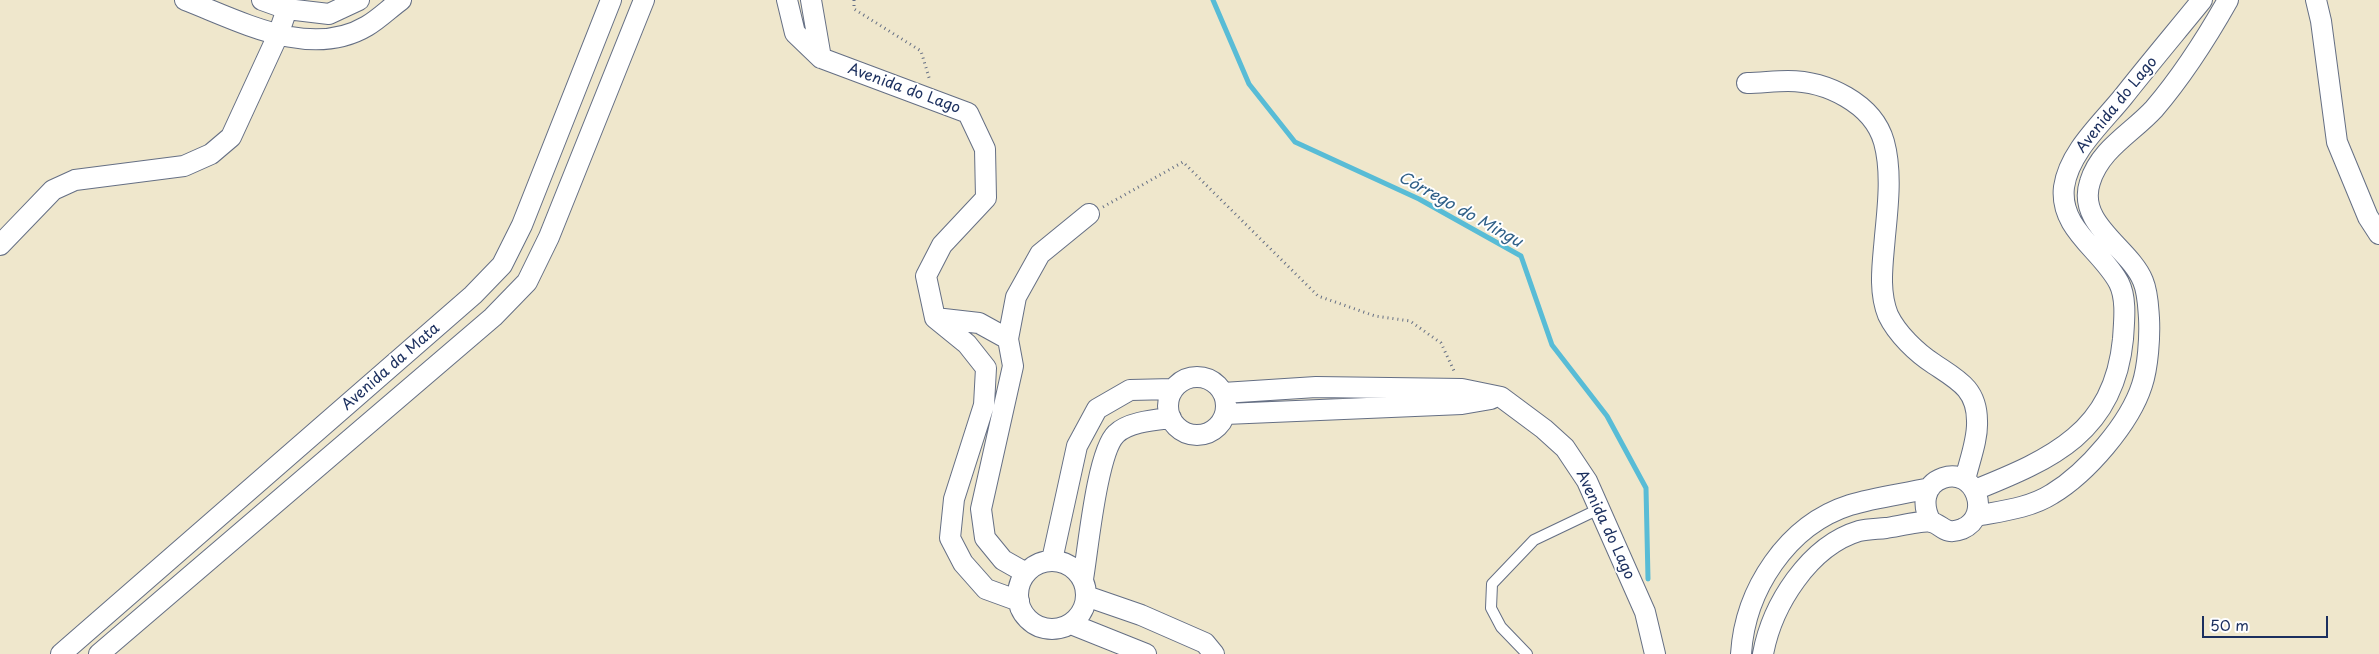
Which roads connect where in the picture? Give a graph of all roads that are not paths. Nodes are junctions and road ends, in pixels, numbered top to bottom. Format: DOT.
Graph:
graph roads {
  1 [pos="185,0"];
  2 [pos="262,0"];
  3 [pos="359,0"];
  4 [pos="401,0"];
  5 [pos="611,0"];
  6 [pos="644,0"];
  7 [pos="787,0"];
  8 [pos="811,0"];
  9 [pos="2202,0"];
  10 [pos="2228,0"];
  11 [pos="2316,0"];
  12 [pos="287,9"];
  13 [pos="278,35"];
  14 [pos="821,58"];
  15 [pos="1747,84"];
  16 [pos="1089,214"];
  17 [pos="2379,234"];
  18 [pos="0,245"];
  19 [pos="934,318"];
  20 [pos="1008,339"];
  21 [pos="1173,389"];
  22 [pos="1223,393"];
  23 [pos="1501,398"];
  24 [pos="1225,414"];
  25 [pos="1171,418"];
  26 [pos="1970,485"];
  27 [pos="1930,488"];
  28 [pos="1599,509"];
  29 [pos="1976,516"];
  30 [pos="1931,522"];
  31 [pos="1052,560"];
  32 [pos="1026,572"];
  33 [pos="1084,588"];
  34 [pos="1019,601"];
  35 [pos="1071,624"];
  36 [pos="61,654"];
  37 [pos="99,654"];
  38 [pos="1146,654"];
  39 [pos="1214,654"];
  40 [pos="1527,654"];
  41 [pos="1655,654"];
  42 [pos="1741,654"];
  43 [pos="1764,654"];
  1 -- 13 [label="street"];
  2 -- 12 [label="street"];
  3 -- 12 [label="street"];
  4 -- 13 [label="street"];
  5 -- 36 [label="street, Avenida da Mata"];
  6 -- 37 [label="street, Avenida da Mata"];
  7 -- 14 [label="street, Avenida do Lago"];
  8 -- 14 [label="street"];
  9 -- 26 [label="street, Avenida do Lago"];
  10 -- 29 [label="street, Avenida do Lago"];
  11 -- 17 [label="street"];
  12 -- 13 [label="street"];
  13 -- 18 [label="street"];
  14 -- 19 [label="street, Avenida do Lago"];
  15 -- 26 [label="street"];
  16 -- 20 [label="street"];
  19 -- 20 [label="street"];
  19 -- 34 [label="street"];
  20 -- 32 [label="street"];
  21 -- 22 [label="street"];
  21 -- 25 [label="street"];
  21 -- 31 [label="street"];
  22 -- 23 [label="street, Avenida do Lago"];
  22 -- 24 [label="street"];
  23 -- 24 [label="street"];
  23 -- 28 [label="street, Avenida do Lago"];
  24 -- 25 [label="street"];
  25 -- 33 [label="street"];
  26 -- 27 [label="street, Avenida do Lago"];
  26 -- 29 [label="street"];
  27 -- 30 [label="street"];
  27 -- 42 [label="street, Avenida do Lago"];
  28 -- 40 [label="lane"];
  28 -- 41 [label="street, Avenida do Lago"];
  29 -- 30 [label="street, Avenida do Lago"];
  30 -- 43 [label="street, Avenida do Lago"];
  31 -- 32 [label="street"];
  31 -- 33 [label="street"];
  32 -- 34 [label="street"];
  33 -- 35 [label="street"];
  33 -- 39 [label="street"];
  34 -- 35 [label="street"];
  35 -- 38 [label="street"];
}
